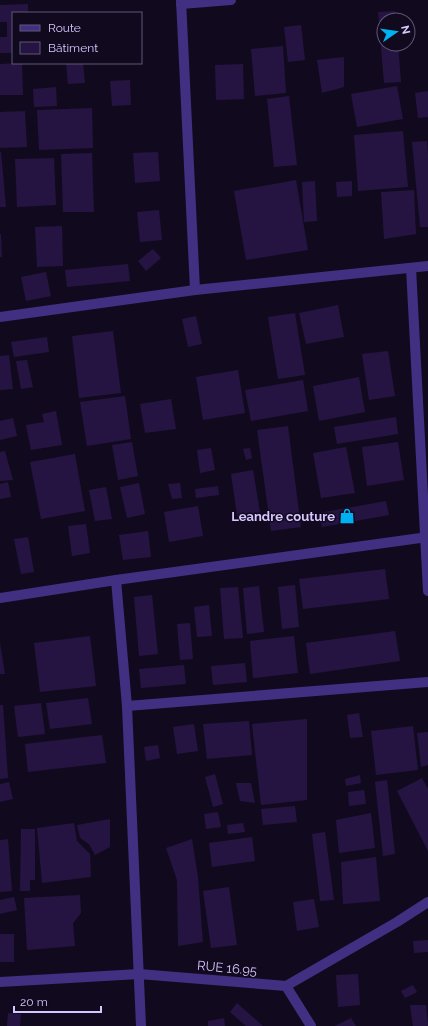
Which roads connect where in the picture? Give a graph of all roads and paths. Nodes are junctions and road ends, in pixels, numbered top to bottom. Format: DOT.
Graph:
graph roads {
  1 [pos="231,0"];
  2 [pos="181,2"];
  3 [pos="428,266"];
  4 [pos="411,268"];
  5 [pos="195,290"];
  6 [pos="0,317"];
  7 [pos="427,537"];
  8 [pos="116,580"];
  9 [pos="428,591"];
  10 [pos="0,598"];
  11 [pos="428,682"];
  12 [pos="127,706"];
  13 [pos="428,902"];
  14 [pos="139,974"];
  15 [pos="0,982"];
  16 [pos="286,986"];
  17 [pos="141,1026"];
  18 [pos="311,1026"];
  1 -- 2 [label="street"];
  2 -- 5 [label="street"];
  3 -- 4 [label="street"];
  4 -- 5 [label="street"];
  4 -- 7 [label="street"];
  5 -- 6 [label="street"];
  7 -- 8 [label="street"];
  7 -- 9 [label="street"];
  8 -- 10 [label="street"];
  8 -- 12 [label="street"];
  11 -- 12 [label="street"];
  12 -- 14 [label="street"];
  13 -- 16 [label="street"];
  14 -- 15 [label="street, RUE 16.95"];
  14 -- 16 [label="street, RUE 16.95"];
  14 -- 17 [label="street"];
  16 -- 18 [label="street"];
}
